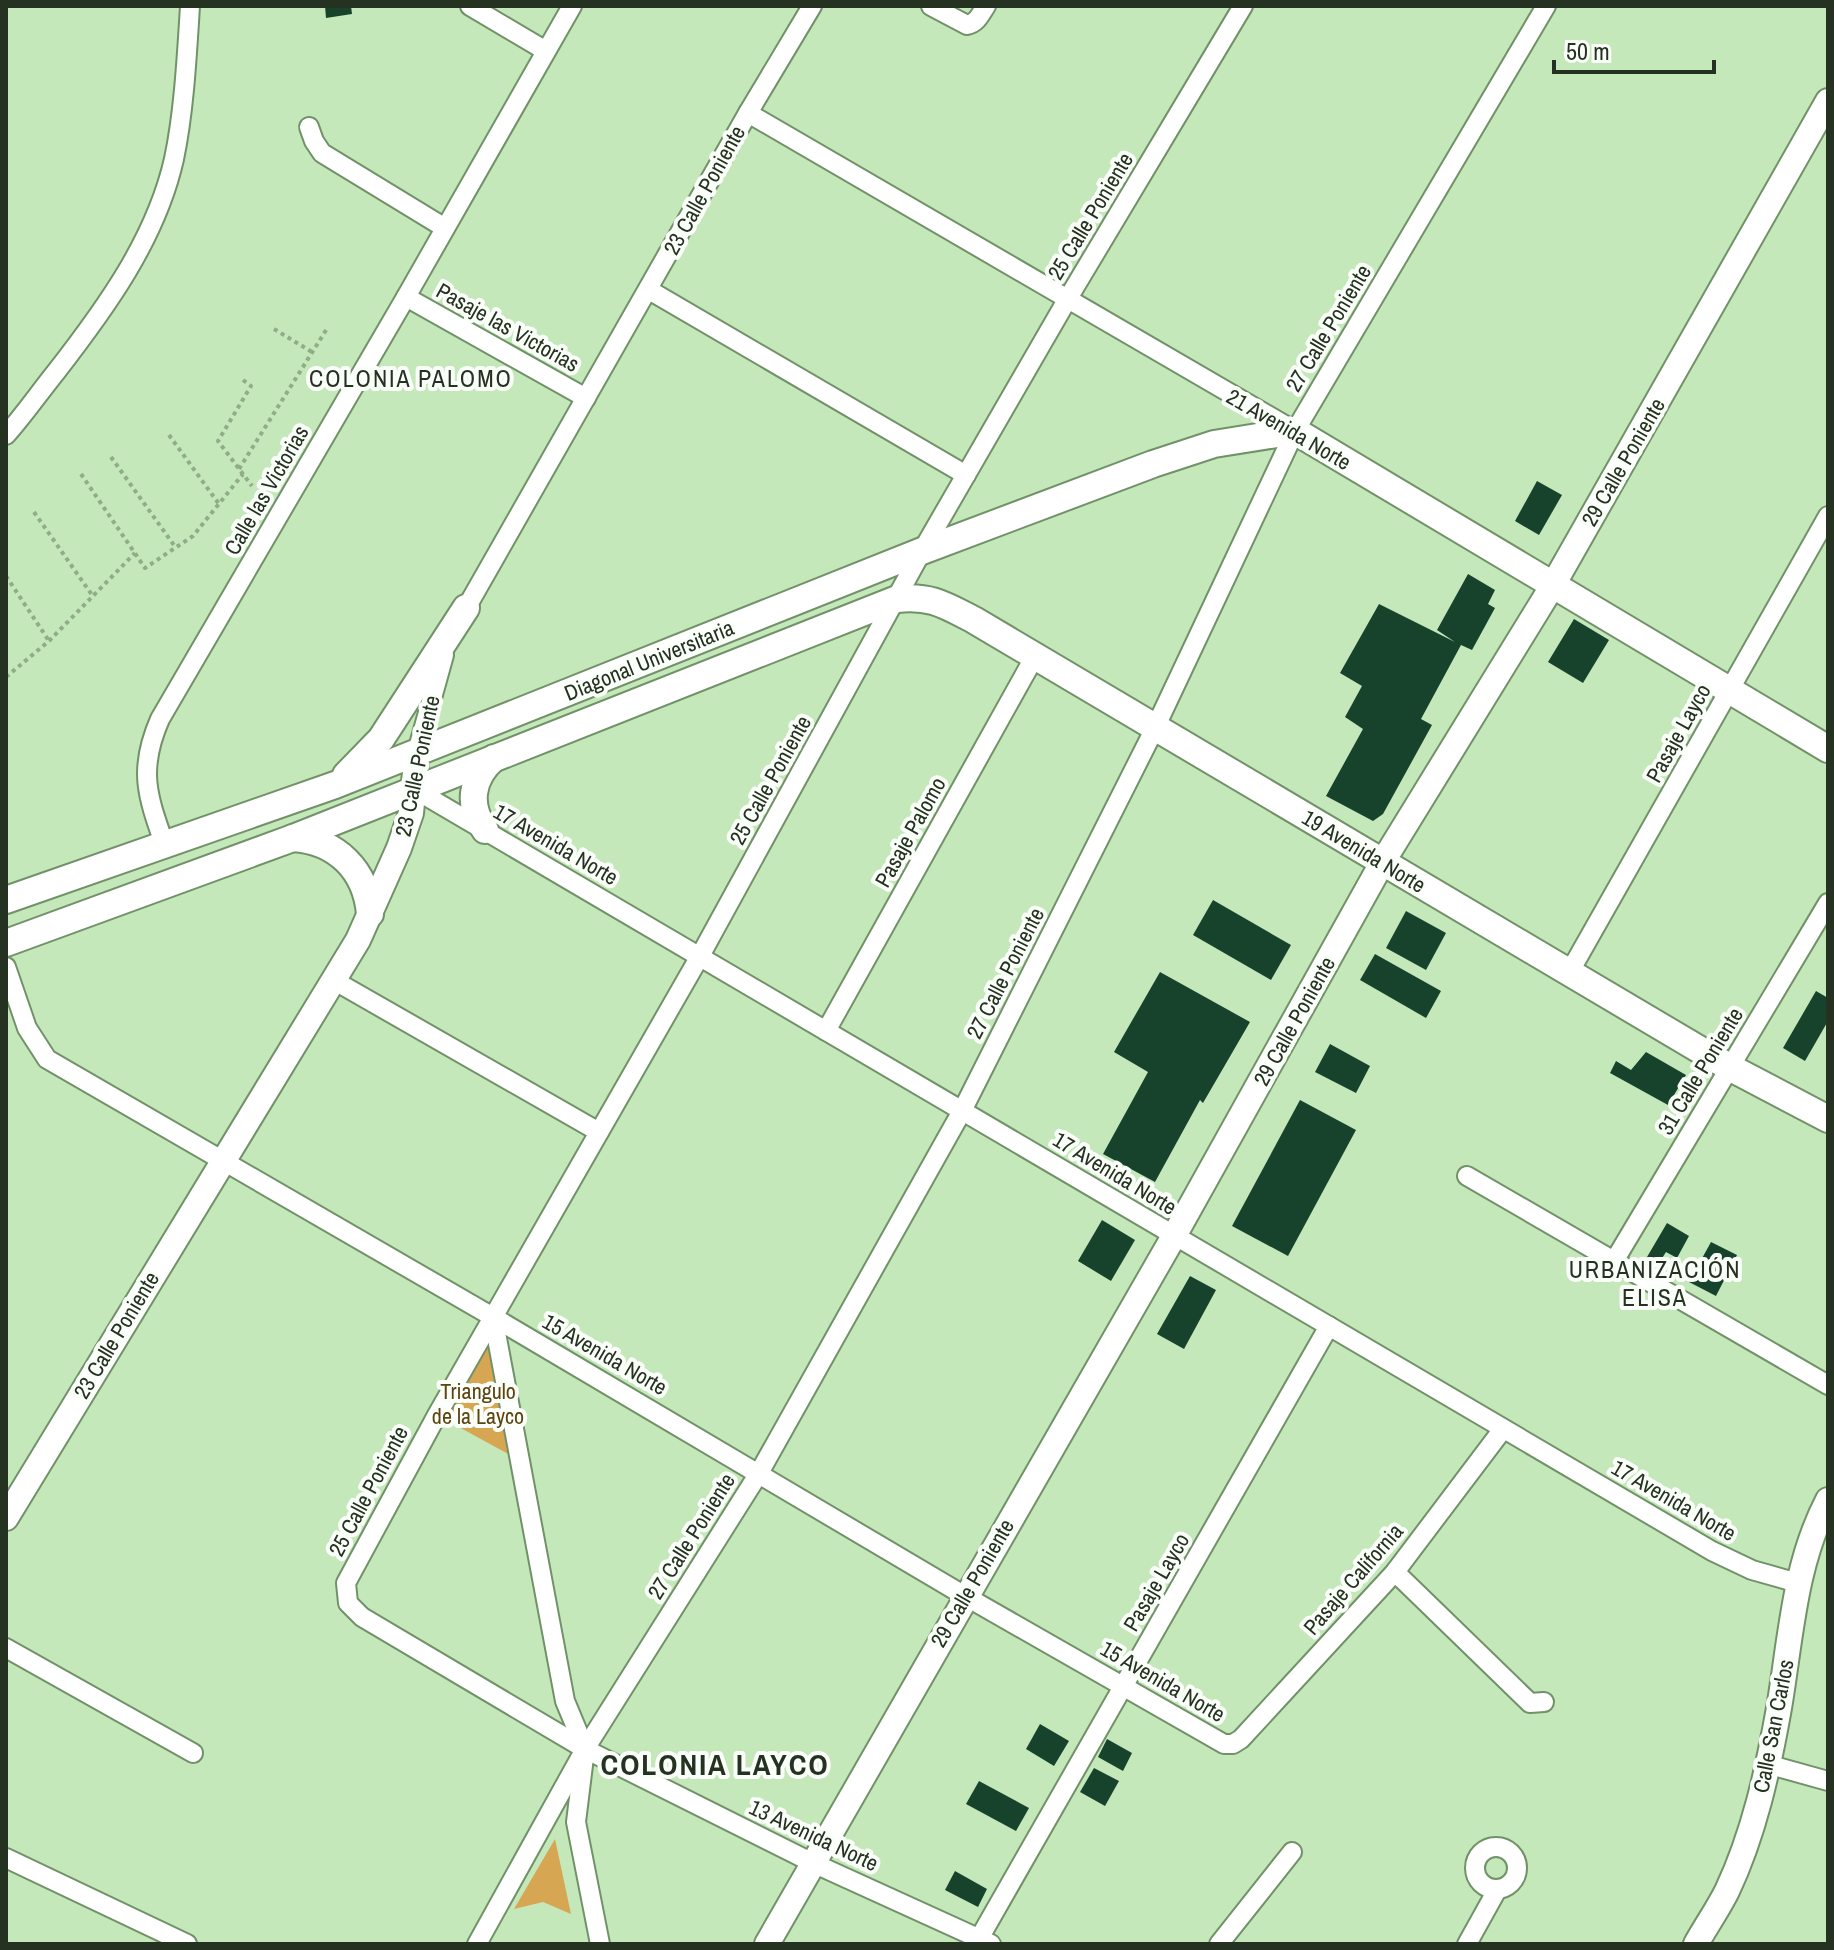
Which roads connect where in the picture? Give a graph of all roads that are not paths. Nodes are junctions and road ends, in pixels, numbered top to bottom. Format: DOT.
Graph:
graph roads {
  1 [pos="190,6"];
  2 [pos="470,6"];
  3 [pos="572,6"];
  4 [pos="812,6"];
  5 [pos="931,6"];
  6 [pos="986,6"];
  7 [pos="1243,6"];
  8 [pos="1543,7"];
  9 [pos="546,51"];
  10 [pos="1828,101"];
  11 [pos="748,113"];
  12 [pos="309,127"];
  13 [pos="445,228"];
  14 [pos="649,290"];
  15 [pos="406,297"];
  16 [pos="1067,300"];
  17 [pos="586,398"];
  18 [pos="9,427"];
  19 [pos="1295,431"];
  20 [pos="966,475"];
  21 [pos="1828,516"];
  22 [pos="922,551"];
  23 [pos="1553,585"];
  24 [pos="897,599"];
  25 [pos="466,608"];
  26 [pos="1035,656"];
  27 [pos="1729,692"];
  28 [pos="1156,726"];
  29 [pos="1828,749"];
  30 [pos="417,752"];
  31 [pos="494,758"];
  32 [pos="335,785"];
  33 [pos="414,789"];
  34 [pos="485,830"];
  35 [pos="293,838"];
  36 [pos="164,843"];
  37 [pos="1382,863"];
  38 [pos="6,900"];
  39 [pos="1828,903"];
  40 [pos="370,914"];
  41 [pos="6,943"];
  42 [pos="700,956"];
  43 [pos="6,967"];
  44 [pos="1569,973"];
  45 [pos="335,981"];
  46 [pos="826,1031"];
  47 [pos="1729,1067"];
  48 [pos="962,1111"];
  49 [pos="1828,1119"];
  50 [pos="599,1132"];
  51 [pos="221,1160"];
  52 [pos="1467,1176"];
  53 [pos="1174,1236"];
  54 [pos="1613,1263"];
  55 [pos="493,1317"];
  56 [pos="1329,1326"];
  57 [pos="1828,1385"];
  58 [pos="1503,1429"];
  59 [pos="759,1473"];
  60 [pos="1828,1500"];
  61 [pos="6,1518"];
  62 [pos="1395,1572"];
  63 [pos="346,1583"];
  64 [pos="1798,1583"];
  65 [pos="965,1596"];
  66 [pos="6,1648"];
  67 [pos="1124,1687"];
  68 [pos="1544,1702"];
  69 [pos="1224,1744"];
  70 [pos="585,1749"];
  71 [pos="193,1753"];
  72 [pos="1767,1764"];
  73 [pos="1828,1781"];
  74 [pos="1292,1852"];
  75 [pos="6,1858"];
  76 [pos="813,1863"];
  77 [pos="1497,1890"];
  78 [pos="982,1942"];
  79 [pos="187,1944"];
  80 [pos="477,1944"];
  81 [pos="600,1944"];
  82 [pos="767,1944"];
  83 [pos="1219,1944"];
  84 [pos="1467,1944"];
  85 [pos="1696,1944"];
  1 -- 18 [label="street"];
  2 -- 9 [label="street"];
  3 -- 9 [label="street, Calle las Victorias"];
  4 -- 11 [label="street, 23 Calle Poniente"];
  5 -- 6 [label="street"];
  7 -- 16 [label="street, 25 Calle Poniente"];
  8 -- 19 [label="street, 27 Calle Poniente"];
  9 -- 13 [label="street, Calle las Victorias"];
  10 -- 23 [label="street, 29 Calle Poniente"];
  11 -- 14 [label="street, 23 Calle Poniente"];
  11 -- 16 [label="street, 21 Avenida Norte"];
  12 -- 13 [label="street"];
  13 -- 15 [label="street, Calle las Victorias"];
  14 -- 17 [label="street, 23 Calle Poniente"];
  14 -- 20 [label="street"];
  15 -- 17 [label="street, Pasaje las Victorias"];
  15 -- 36 [label="street, Calle las Victorias"];
  16 -- 19 [label="street, 21 Avenida Norte"];
  16 -- 20 [label="street, 25 Calle Poniente"];
  17 -- 25 [label="street, 23 Calle Poniente"];
  19 -- 22 [label="main road, Diagonal Universitaria"];
  19 -- 23 [label="main road, 21 Avenida Norte"];
  19 -- 28 [label="street, 27 Calle Poniente"];
  20 -- 22 [label="street, 25 Calle Poniente"];
  21 -- 27 [label="street, Pasaje Layco"];
  22 -- 24 [label="street, 25 Calle Poniente"];
  22 -- 30 [label="main road, Diagonal Universitaria"];
  23 -- 27 [label="main road, 21 Avenida Norte"];
  23 -- 37 [label="street, 29 Calle Poniente"];
  24 -- 26 [label="main road, 19 Avenida Norte"];
  24 -- 31 [label="main road, Diagonal Universitaria"];
  24 -- 42 [label="street, 25 Calle Poniente"];
  25 -- 30 [label="street, 23 Calle Poniente"];
  25 -- 32 [label="main road"];
  26 -- 28 [label="main road, 19 Avenida Norte"];
  26 -- 46 [label="street, Pasaje Palomo"];
  27 -- 29 [label="main road, 21 Avenida Norte"];
  27 -- 44 [label="street, Pasaje Layco"];
  28 -- 37 [label="main road, 19 Avenida Norte"];
  28 -- 48 [label="street, 27 Calle Poniente"];
  30 -- 32 [label="main road, Diagonal Universitaria"];
  30 -- 33 [label="street, 23 Calle Poniente"];
  31 -- 33 [label="main road, Diagonal Universitaria"];
  31 -- 34 [label="main road"];
  32 -- 36 [label="main road, Diagonal Universitaria"];
  33 -- 34 [label="street, 17 Avenida Norte"];
  33 -- 35 [label="main road, Diagonal Universitaria"];
  33 -- 40 [label="street, 23 Calle Poniente"];
  34 -- 42 [label="street, 17 Avenida Norte"];
  35 -- 40 [label="main road"];
  35 -- 41 [label="main road, Diagonal Universitaria"];
  36 -- 38 [label="main road, Diagonal Universitaria"];
  37 -- 44 [label="main road, 19 Avenida Norte"];
  37 -- 53 [label="street, 29 Calle Poniente"];
  39 -- 47 [label="street, 31 Calle Poniente"];
  40 -- 45 [label="street, 23 Calle Poniente"];
  42 -- 46 [label="street, 17 Avenida Norte"];
  42 -- 50 [label="street, 25 Calle Poniente"];
  43 -- 51 [label="street, 15 Avenida Norte"];
  44 -- 47 [label="main road, 19 Avenida Norte"];
  45 -- 50 [label="street"];
  45 -- 51 [label="street, 23 Calle Poniente"];
  46 -- 48 [label="street, 17 Avenida Norte"];
  47 -- 49 [label="main road, 19 Avenida Norte"];
  47 -- 54 [label="street, 31 Calle Poniente"];
  48 -- 53 [label="street, 17 Avenida Norte"];
  48 -- 59 [label="street, 27 Calle Poniente"];
  50 -- 55 [label="street, 25 Calle Poniente"];
  51 -- 55 [label="street, 15 Avenida Norte"];
  51 -- 61 [label="street, 23 Calle Poniente"];
  52 -- 54 [label="street"];
  53 -- 56 [label="street, 17 Avenida Norte"];
  53 -- 65 [label="street, 29 Calle Poniente"];
  54 -- 57 [label="street"];
  55 -- 59 [label="street, 15 Avenida Norte"];
  55 -- 63 [label="street, 25 Calle Poniente"];
  55 -- 70 [label="street"];
  56 -- 58 [label="street, 17 Avenida Norte"];
  56 -- 67 [label="street, Pasaje Layco"];
  58 -- 62 [label="street, Pasaje California"];
  58 -- 64 [label="street, 17 Avenida Norte"];
  59 -- 65 [label="street, 15 Avenida Norte"];
  59 -- 70 [label="street, 27 Calle Poniente"];
  60 -- 64 [label="street, Calle San Carlos"];
  62 -- 68 [label="street"];
  62 -- 69 [label="street, Pasaje California"];
  63 -- 70 [label="street, 13 Avenida Norte"];
  64 -- 72 [label="street, Calle San Carlos"];
  65 -- 67 [label="street, 15 Avenida Norte"];
  65 -- 76 [label="street, 29 Calle Poniente"];
  66 -- 71 [label="street"];
  67 -- 69 [label="street, 15 Avenida Norte"];
  67 -- 78 [label="street, Pasaje Layco"];
  70 -- 76 [label="street, 13 Avenida Norte"];
  70 -- 80 [label="street, 27 Calle Poniente"];
  70 -- 81 [label="street"];
  72 -- 73 [label="street"];
  72 -- 85 [label="street, Calle San Carlos"];
  74 -- 83 [label="street"];
  75 -- 79 [label="street"];
  76 -- 78 [label="street, 13 Avenida Norte"];
  76 -- 82 [label="street, 29 Calle Poniente"];
  77 -- 84 [label="street"];
}
